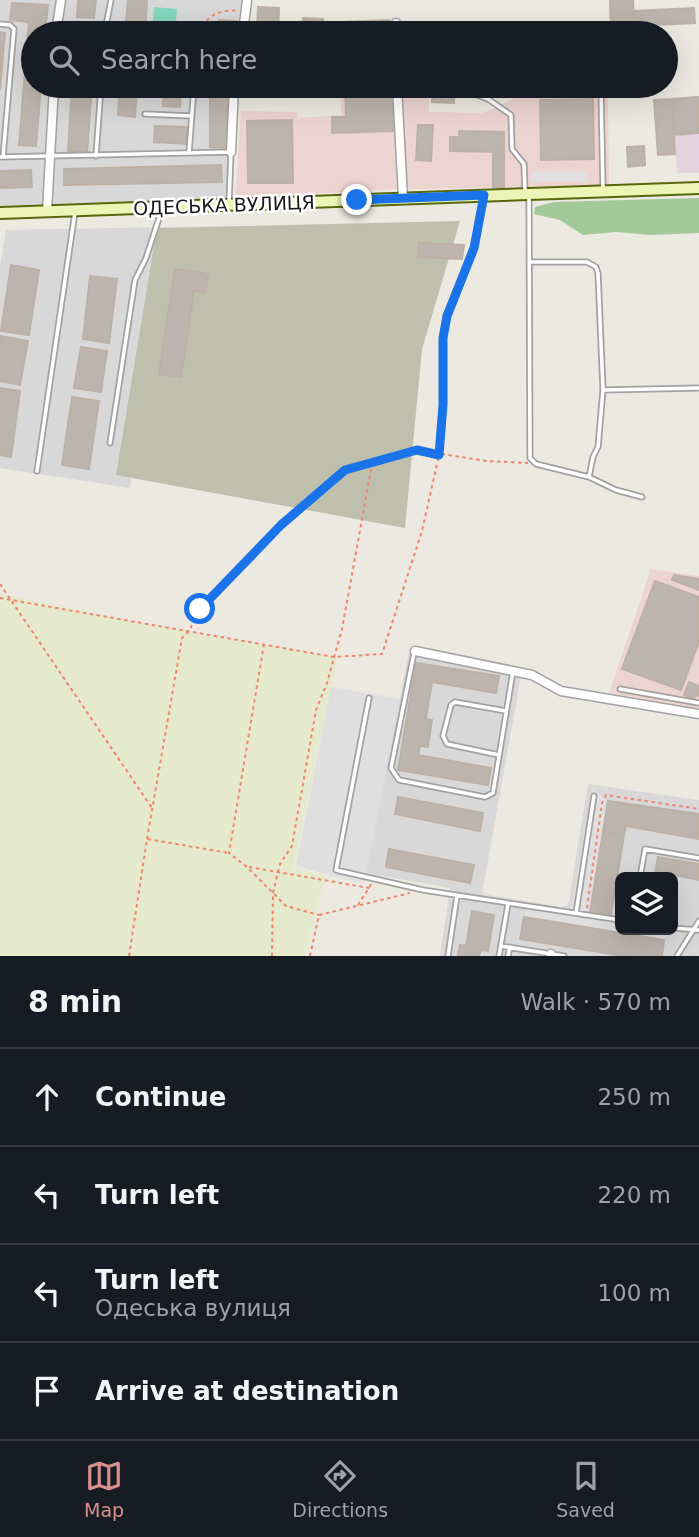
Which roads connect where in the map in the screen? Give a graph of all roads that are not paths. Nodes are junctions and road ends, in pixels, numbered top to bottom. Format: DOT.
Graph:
graph roads {
  1 [pos="61,0"];
  2 [pos="111,0"];
  3 [pos="247,0"];
  4 [pos="58,21"];
  5 [pos="107,21"];
  6 [pos="245,21"];
  7 [pos="0,24"];
  8 [pos="53,98"];
  9 [pos="100,98"];
  10 [pos="193,98"];
  11 [pos="233,98"];
  12 [pos="398,98"];
  13 [pos="485,98"];
  14 [pos="601,98"];
  15 [pos="145,114"];
  16 [pos="192,116"];
  17 [pos="230,152"];
  18 [pos="190,153"];
  19 [pos="96,156"];
  20 [pos="2,157"];
  21 [pos="50,157"];
  22 [pos="699,188"];
  23 [pos="603,191"];
  24 [pos="527,193"];
  25 [pos="403,198"];
  26 [pos="229,204"];
  27 [pos="163,207"];
  28 [pos="75,210"];
  29 [pos="47,211"];
  30 [pos="0,213"];
  31 [pos="530,262"];
  32 [pos="699,388"];
  33 [pos="603,390"];
  34 [pos="110,443"];
  35 [pos="37,471"];
  36 [pos="589,477"];
  37 [pos="642,497"];
  38 [pos="415,651"];
  39 [pos="513,671"];
  40 [pos="620,689"];
  41 [pos="369,698"];
  42 [pos="699,703"];
  43 [pos="506,711"];
  44 [pos="699,714"];
  45 [pos="499,755"];
  46 [pos="594,796"];
  47 [pos="699,858"];
  48 [pos="641,872"];
  49 [pos="457,895"];
  50 [pos="508,904"];
  51 [pos="576,913"];
  52 [pos="615,919"];
  53 [pos="699,921"];
  54 [pos="678,928"];
  55 [pos="697,930"];
  56 [pos="501,946"];
  57 [pos="510,947"];
  58 [pos="551,955"];
  59 [pos="447,956"];
  60 [pos="499,956"];
  61 [pos="508,956"];
  62 [pos="564,956"];
  63 [pos="677,956"];
  1 -- 4 [label="street"];
  2 -- 5 [label="lane"];
  3 -- 6 [label="street"];
  7 -- 20 [label="lane"];
  8 -- 21 [label="street"];
  9 -- 19 [label="lane"];
  10 -- 16 [label="lane"];
  11 -- 17 [label="street"];
  12 -- 25 [label="street"];
  13 -- 24 [label="lane"];
  14 -- 23 [label="lane"];
  15 -- 16 [label="lane"];
  16 -- 18 [label="lane"];
  17 -- 18 [label="lane"];
  17 -- 26 [label="lane"];
  18 -- 19 [label="lane"];
  19 -- 21 [label="lane"];
  20 -- 21 [label="lane"];
  21 -- 29 [label="street"];
  22 -- 23 [label="street, ОДЕСЬКА ВУЛИЦЯ"];
  23 -- 24 [label="street, ОДЕСЬКА ВУЛИЦЯ"];
  24 -- 25 [label="street, ОДЕСЬКА ВУЛИЦЯ"];
  24 -- 31 [label="lane"];
  25 -- 26 [label="street, ОДЕСЬКА ВУЛИЦЯ"];
  26 -- 27 [label="street, ОДЕСЬКА ВУЛИЦЯ"];
  27 -- 28 [label="street, ОДЕСЬКА ВУЛИЦЯ"];
  27 -- 34 [label="lane"];
  28 -- 29 [label="street, ОДЕСЬКА ВУЛИЦЯ"];
  28 -- 35 [label="lane"];
  29 -- 30 [label="street, ОДЕСЬКА ВУЛИЦЯ"];
  31 -- 33 [label="lane"];
  31 -- 36 [label="lane"];
  32 -- 33 [label="lane"];
  33 -- 36 [label="lane"];
  36 -- 37 [label="lane"];
  38 -- 39 [label="street"];
  38 -- 45 [label="lane"];
  39 -- 43 [label="lane"];
  39 -- 44 [label="street"];
  40 -- 42 [label="lane"];
  41 -- 49 [label="lane"];
  43 -- 45 [label="lane"];
  43 -- 45 [label="lane"];
  46 -- 51 [label="lane"];
  47 -- 48 [label="lane"];
  49 -- 50 [label="lane"];
  49 -- 59 [label="lane"];
  50 -- 51 [label="lane"];
  50 -- 56 [label="lane"];
  51 -- 52 [label="lane"];
  53 -- 55 [label="lane"];
  54 -- 55 [label="lane"];
  55 -- 63 [label="lane"];
  56 -- 57 [label="lane"];
  56 -- 60 [label="lane"];
  57 -- 58 [label="lane"];
  57 -- 61 [label="lane"];
  58 -- 62 [label="lane"];
}
